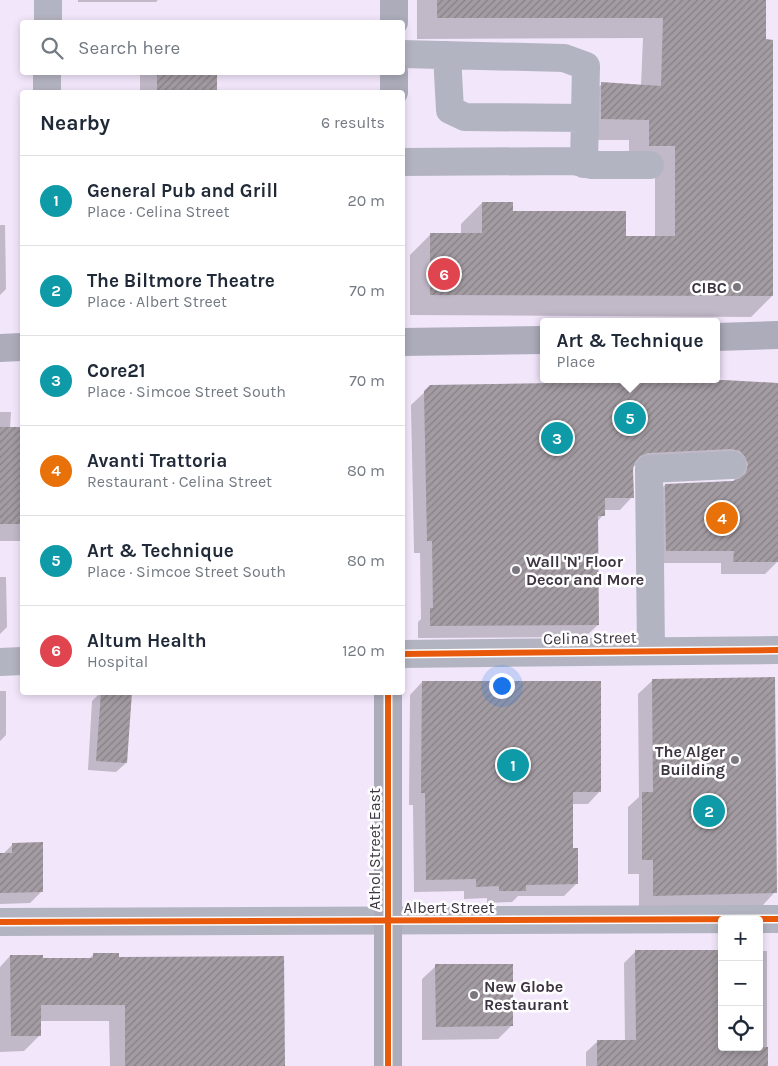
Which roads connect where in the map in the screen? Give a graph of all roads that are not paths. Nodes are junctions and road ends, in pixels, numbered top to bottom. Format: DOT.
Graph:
graph roads {
  1 [pos="48,0"];
  2 [pos="394,0"];
  3 [pos="48,20"];
  4 [pos="394,20"];
  5 [pos="405,54"];
  6 [pos="447,55"];
  7 [pos="48,75"];
  8 [pos="394,75"];
  9 [pos="47,90"];
  10 [pos="394,90"];
  11 [pos="585,118"];
  12 [pos="405,162"];
  13 [pos="584,164"];
  14 [pos="650,165"];
  15 [pos="778,335"];
  16 [pos="720,337"];
  17 [pos="540,340"];
  18 [pos="405,342"];
  19 [pos="0,348"];
  20 [pos="20,348"];
  21 [pos="732,465"];
  22 [pos="778,650"];
  23 [pos="651,651"];
  24 [pos="405,654"];
  25 [pos="0,662"];
  26 [pos="20,662"];
  27 [pos="388,695"];
  28 [pos="778,919"];
  29 [pos="387,921"];
  30 [pos="0,922"];
  31 [pos="388,1066"];
  1 -- 3 [label="street"];
  2 -- 4 [label="main road"];
  5 -- 6 [label="street"];
  6 -- 11 [label="street"];
  6 -- 11 [label="street"];
  7 -- 9 [label="street"];
  8 -- 10 [label="main road"];
  11 -- 13 [label="street"];
  12 -- 13 [label="street"];
  13 -- 14 [label="street"];
  15 -- 16 [label="main road"];
  17 -- 18 [label="main road"];
  19 -- 20 [label="main road"];
  21 -- 23 [label="street"];
  22 -- 23 [label="street, Celina Street"];
  23 -- 24 [label="street, Celina Street"];
  25 -- 26 [label="street"];
  27 -- 29 [label="main road, Athol Street East"];
  28 -- 29 [label="street, Albert Street"];
  29 -- 30 [label="street, Albert Street"];
  29 -- 31 [label="main road, Athol Street East"];
}
